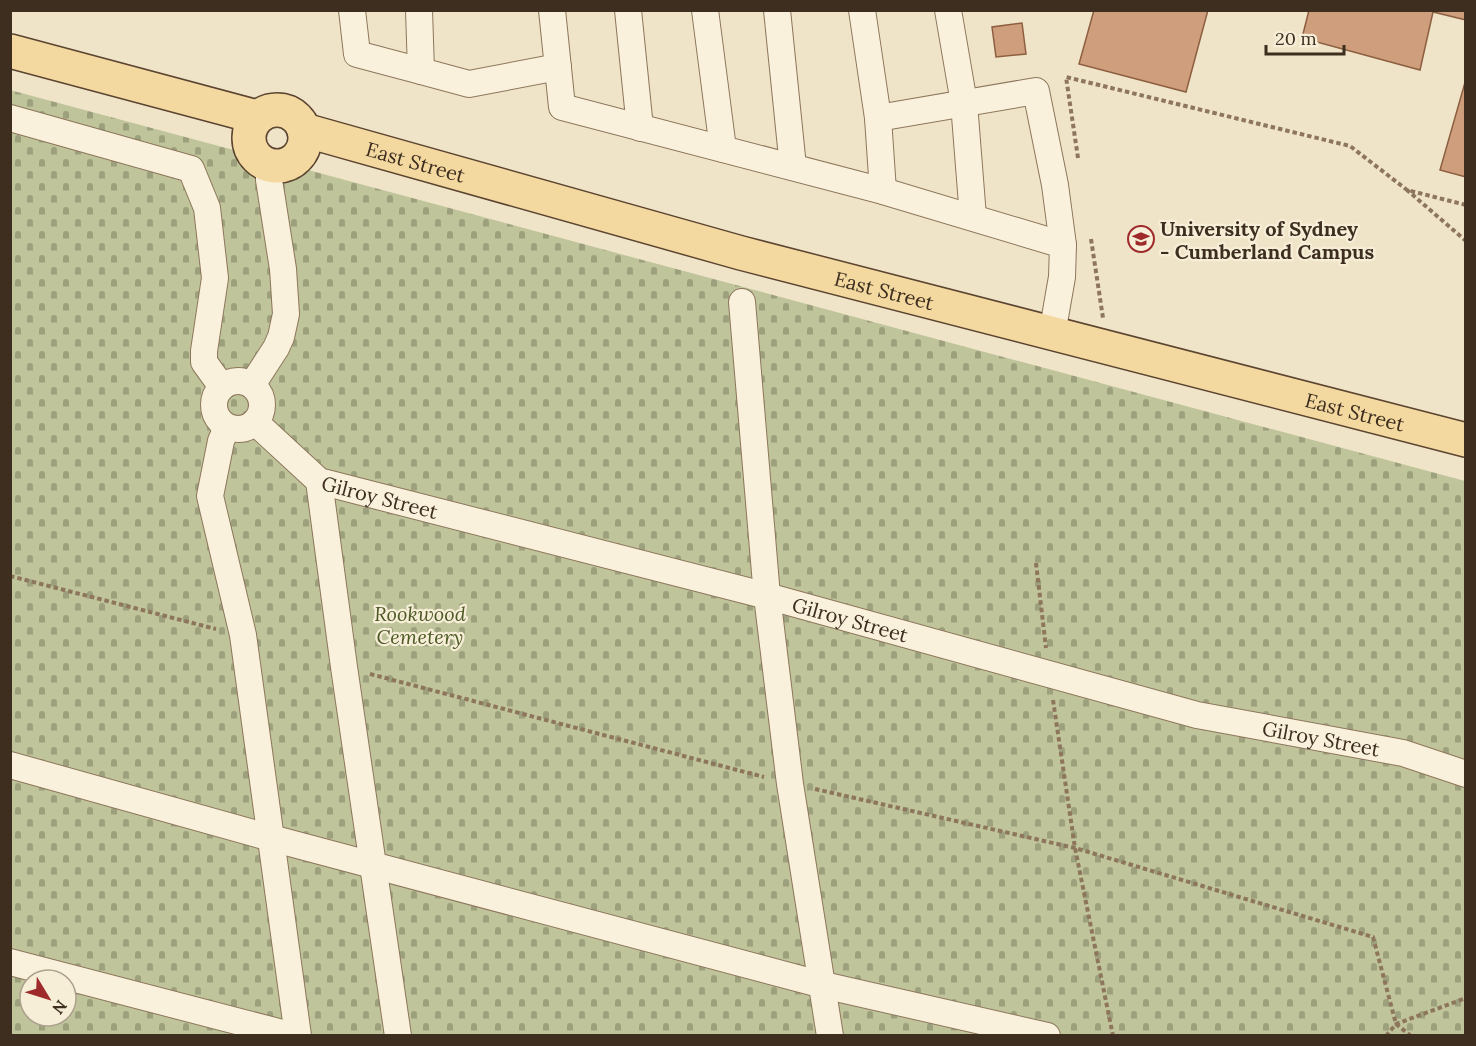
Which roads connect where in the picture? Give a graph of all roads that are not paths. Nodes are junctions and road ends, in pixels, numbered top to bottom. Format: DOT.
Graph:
graph roads {
  1 [pos="352,10"];
  2 [pos="419,10"];
  3 [pos="552,10"];
  4 [pos="628,10"];
  5 [pos="705,10"];
  6 [pos="777,10"];
  7 [pos="862,10"];
  8 [pos="948,10"];
  9 [pos="10,51"];
  10 [pos="558,67"];
  11 [pos="421,71"];
  12 [pos="964,103"];
  13 [pos="257,117"];
  14 [pos="10,118"];
  15 [pos="878,118"];
  16 [pos="640,128"];
  17 [pos="304,130"];
  18 [pos="723,149"];
  19 [pos="269,165"];
  20 [pos="793,167"];
  21 [pos="884,191"];
  22 [pos="973,217"];
  23 [pos="1063,245"];
  24 [pos="742,302"];
  25 [pos="1052,334"];
  26 [pos="252,385"];
  27 [pos="222,387"];
  28 [pos="255,422"];
  29 [pos="227,427"];
  30 [pos="1466,440"];
  31 [pos="319,481"];
  32 [pos="767,596"];
  33 [pos="10,765"];
  34 [pos="1466,774"];
  35 [pos="271,838"];
  36 [pos="373,865"];
  37 [pos="10,962"];
  38 [pos="822,985"];
  39 [pos="296,1035"];
  40 [pos="398,1035"];
  41 [pos="830,1035"];
  42 [pos="1047,1035"];
  1 -- 11 [label="street"];
  2 -- 11 [label="street"];
  3 -- 10 [label="street"];
  4 -- 16 [label="street"];
  5 -- 18 [label="street"];
  6 -- 20 [label="street"];
  7 -- 15 [label="street"];
  8 -- 12 [label="street"];
  9 -- 13 [label="main road"];
  10 -- 11 [label="street"];
  10 -- 16 [label="street"];
  12 -- 15 [label="street"];
  12 -- 22 [label="street"];
  12 -- 23 [label="street"];
  13 -- 17 [label="main road"];
  13 -- 19 [label="main road"];
  14 -- 27 [label="street"];
  15 -- 21 [label="street"];
  16 -- 18 [label="street"];
  17 -- 19 [label="main road"];
  17 -- 25 [label="main road, East Street"];
  18 -- 20 [label="street"];
  19 -- 26 [label="street"];
  20 -- 21 [label="street"];
  21 -- 22 [label="street"];
  22 -- 23 [label="street"];
  23 -- 25 [label="street"];
  24 -- 32 [label="street"];
  25 -- 30 [label="main road, East Street"];
  26 -- 27 [label="street"];
  26 -- 28 [label="street"];
  27 -- 29 [label="street"];
  28 -- 29 [label="street"];
  28 -- 31 [label="street, Gilroy Street"];
  29 -- 35 [label="street"];
  31 -- 32 [label="street, Gilroy Street"];
  31 -- 36 [label="street"];
  32 -- 34 [label="street, Gilroy Street"];
  32 -- 38 [label="street"];
  33 -- 35 [label="street"];
  35 -- 36 [label="street"];
  35 -- 39 [label="street"];
  36 -- 38 [label="street"];
  36 -- 40 [label="street"];
  37 -- 39 [label="street"];
  38 -- 41 [label="street"];
  38 -- 42 [label="street"];
}
